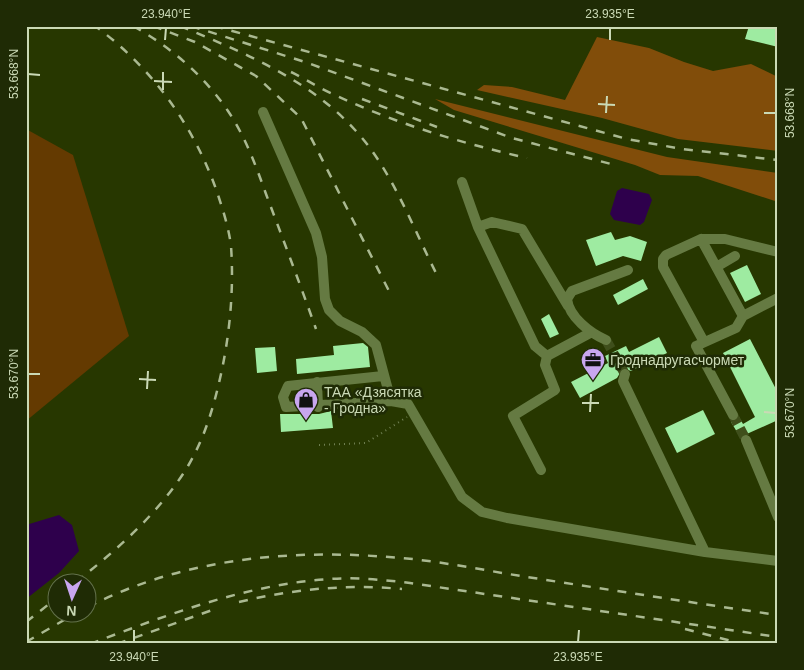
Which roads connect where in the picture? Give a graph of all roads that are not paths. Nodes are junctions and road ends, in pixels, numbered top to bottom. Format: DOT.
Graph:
graph roads {
  1 [pos="262,112"];
  2 [pos="462,182"];
  3 [pos="478,227"];
  4 [pos="701,239"];
  5 [pos="778,252"];
  6 [pos="736,256"];
  7 [pos="718,266"];
  8 [pos="628,270"];
  9 [pos="778,298"];
  10 [pos="568,306"];
  11 [pos="743,316"];
  12 [pos="590,333"];
  13 [pos="606,340"];
  14 [pos="704,342"];
  15 [pos="547,356"];
  16 [pos="625,374"];
  17 [pos="383,376"];
  18 [pos="317,382"];
  19 [pos="392,401"];
  20 [pos="318,407"];
  21 [pos="733,415"];
  22 [pos="746,440"];
  23 [pos="541,470"];
  24 [pos="778,517"];
  25 [pos="705,552"];
  26 [pos="778,561"];
  1 -- 17 [label="lane"];
  2 -- 3 [label="lane"];
  3 -- 10 [label="lane"];
  3 -- 15 [label="lane"];
  4 -- 5 [label="lane"];
  4 -- 7 [label="lane"];
  4 -- 14 [label="lane"];
  6 -- 7 [label="lane"];
  7 -- 11 [label="lane"];
  8 -- 10 [label="lane"];
  9 -- 11 [label="lane"];
  10 -- 12 [label="lane"];
  11 -- 14 [label="lane"];
  12 -- 13 [label="lane"];
  12 -- 15 [label="lane"];
  14 -- 21 [label="lane"];
  15 -- 23 [label="lane"];
  16 -- 25 [label="lane"];
  17 -- 18 [label="lane"];
  17 -- 19 [label="lane"];
  18 -- 20 [label="lane"];
  18 -- 20 [label="lane"];
  19 -- 20 [label="lane"];
  19 -- 25 [label="lane"];
  22 -- 24 [label="lane"];
  25 -- 26 [label="lane"];
}
